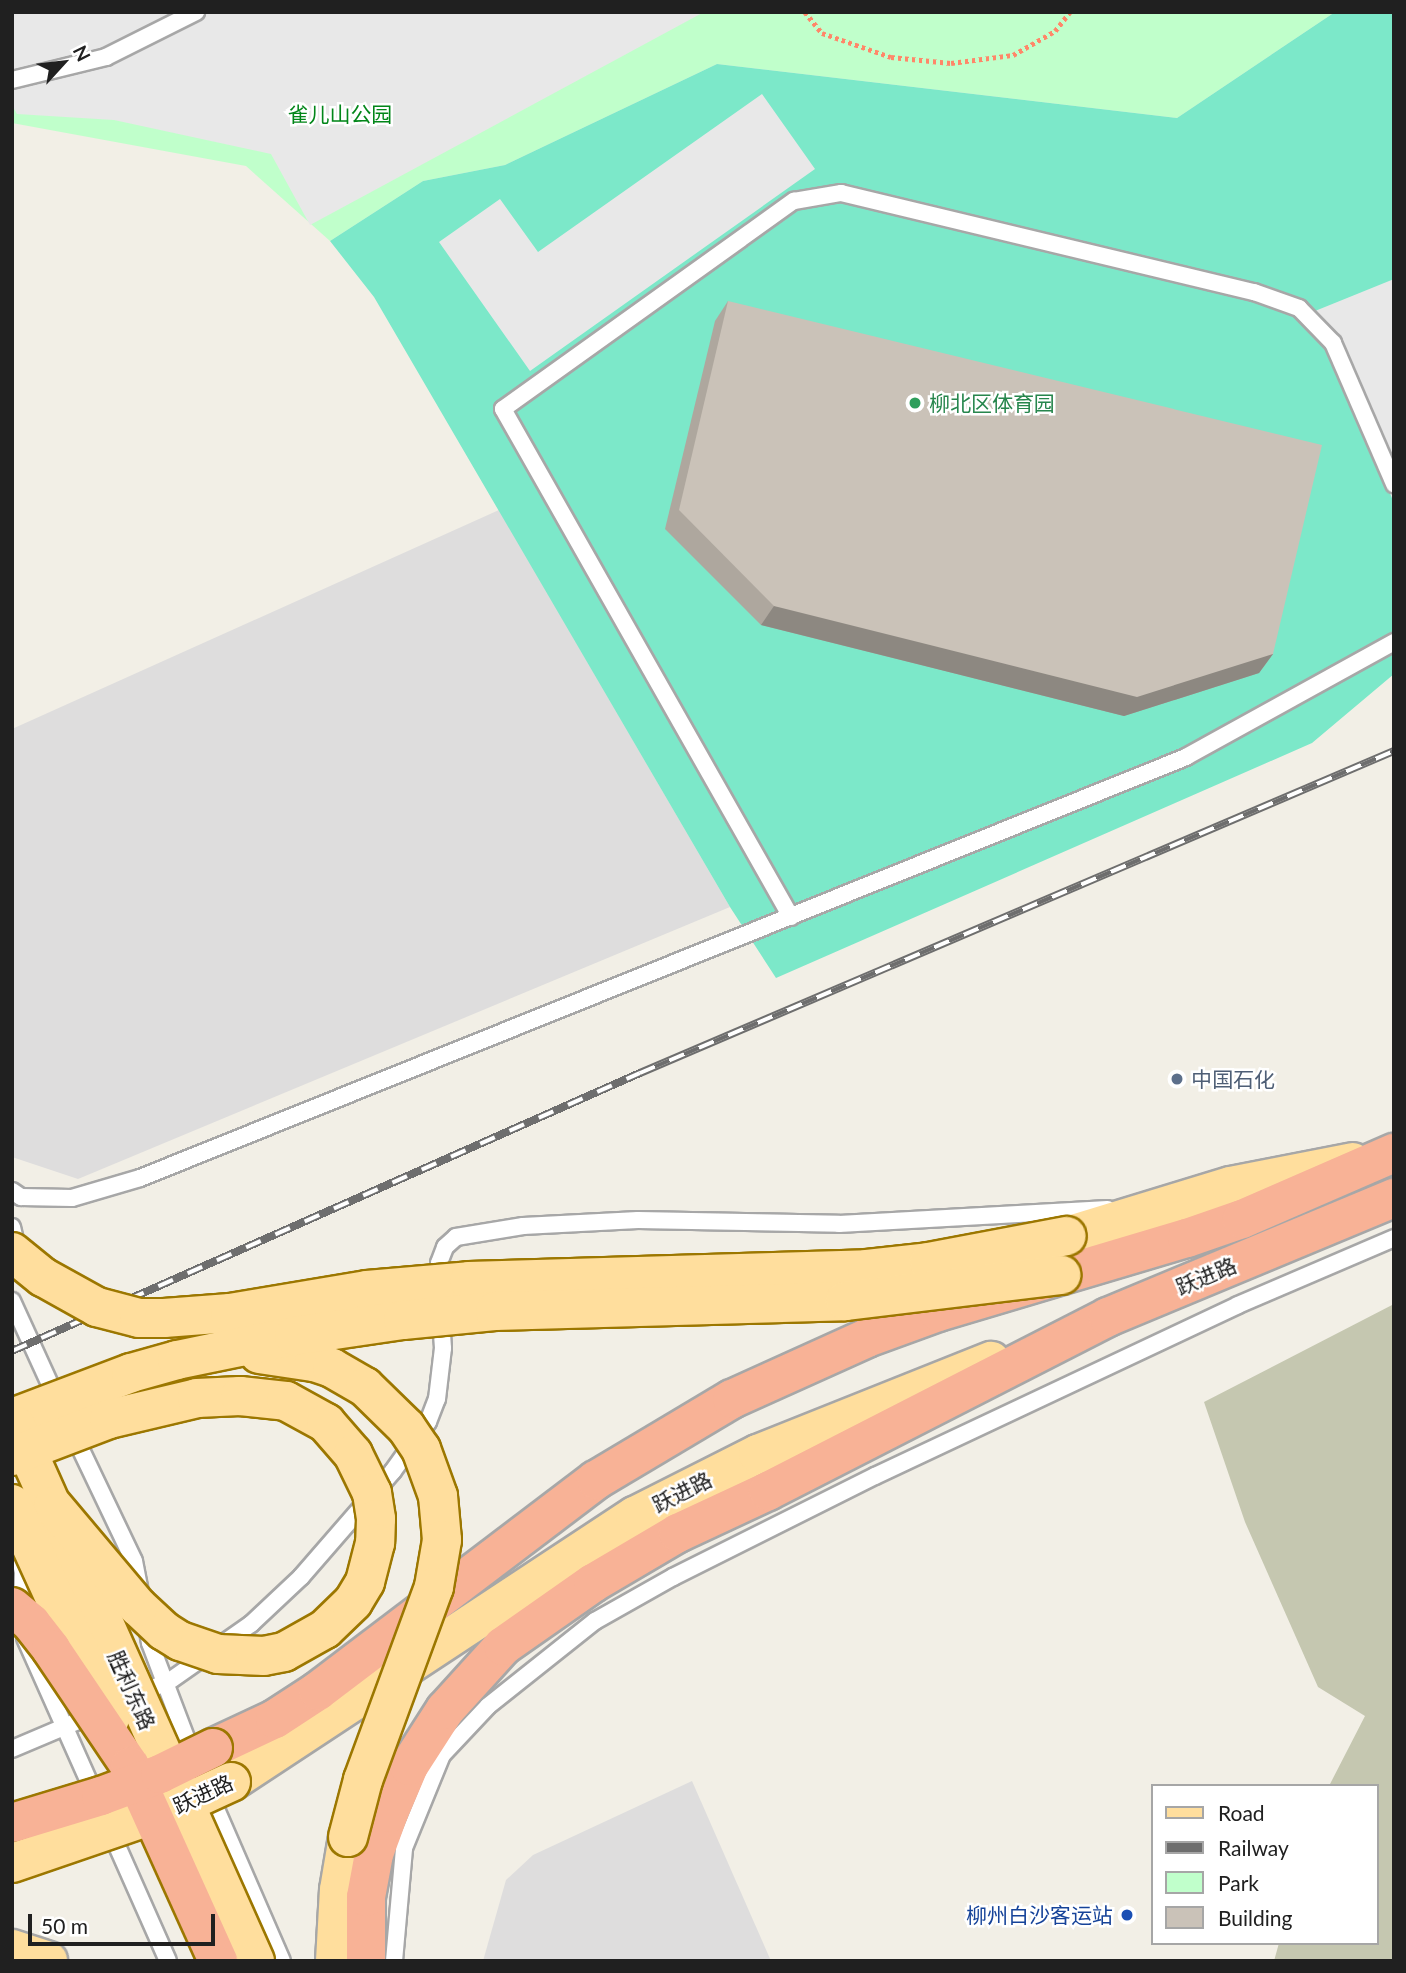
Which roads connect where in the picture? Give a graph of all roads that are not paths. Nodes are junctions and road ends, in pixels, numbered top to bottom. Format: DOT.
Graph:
graph roads {
  1 [pos="196,12"];
  2 [pos="12,80"];
  3 [pos="1394,484"];
  4 [pos="1394,642"];
  5 [pos="791,917"];
  6 [pos="1392,1154"];
  7 [pos="12,1191"];
  8 [pos="1394,1198"];
  9 [pos="1166,1207"];
  10 [pos="12,1227"];
  11 [pos="1394,1238"];
  12 [pos="12,1252"];
  13 [pos="1070,1260"];
  14 [pos="12,1301"];
  15 [pos="1108,1317"];
  16 [pos="225,1351"];
  17 [pos="12,1417"];
  18 [pos="12,1455"];
  19 [pos="12,1504"];
  20 [pos="53,1506"];
  21 [pos="12,1536"];
  22 [pos="12,1607"];
  23 [pos="166,1683"];
  24 [pos="64,1727"];
  25 [pos="12,1749"];
  26 [pos="131,1766"];
  27 [pos="212,1770"];
  28 [pos="12,1823"];
  29 [pos="12,1863"];
  30 [pos="12,1949"];
  31 [pos="48,1961"];
  32 [pos="168,1961"];
  33 [pos="218,1961"];
  34 [pos="255,1961"];
  35 [pos="282,1961"];
  36 [pos="335,1961"];
  37 [pos="366,1961"];
  38 [pos="394,1961"];
  1 -- 2 [label="lane"];
  3 -- 5 [label="lane"];
  4 -- 5 [label="lane"];
  5 -- 7 [label="lane"];
  6 -- 9 [label="main road"];
  6 -- 13 [label="highway, 跃进路"];
  8 -- 15 [label="highway, 跃进路"];
  9 -- 13 [label="main road"];
  9 -- 23 [label="lane"];
  10 -- 12 [label="lane"];
  11 -- 38 [label="lane"];
  12 -- 13 [label="main road, bridge"];
  13 -- 16 [label="main road, 跃进路, bridge"];
  13 -- 27 [label="highway, bridge"];
  14 -- 23 [label="lane"];
  15 -- 27 [label="main road, 跃进路"];
  15 -- 37 [label="highway"];
  16 -- 17 [label="main road, 跃进路, bridge"];
  16 -- 36 [label="main road, bridge"];
  17 -- 20 [label="main road, 胜利东路, bridge"];
  18 -- 20 [label="main road, bridge"];
  19 -- 26 [label="main road, 胜利东路, bridge"];
  20 -- 34 [label="main road, 胜利东路, bridge"];
  21 -- 24 [label="lane"];
  22 -- 26 [label="highway, bridge"];
  23 -- 24 [label="lane"];
  23 -- 27 [label="lane"];
  24 -- 25 [label="lane"];
  24 -- 32 [label="lane"];
  26 -- 33 [label="highway, 胜利东路, bridge"];
  27 -- 28 [label="highway, bridge"];
  27 -- 29 [label="main road, 跃进路, bridge"];
  27 -- 35 [label="lane"];
  30 -- 31 [label="main road"];
}
